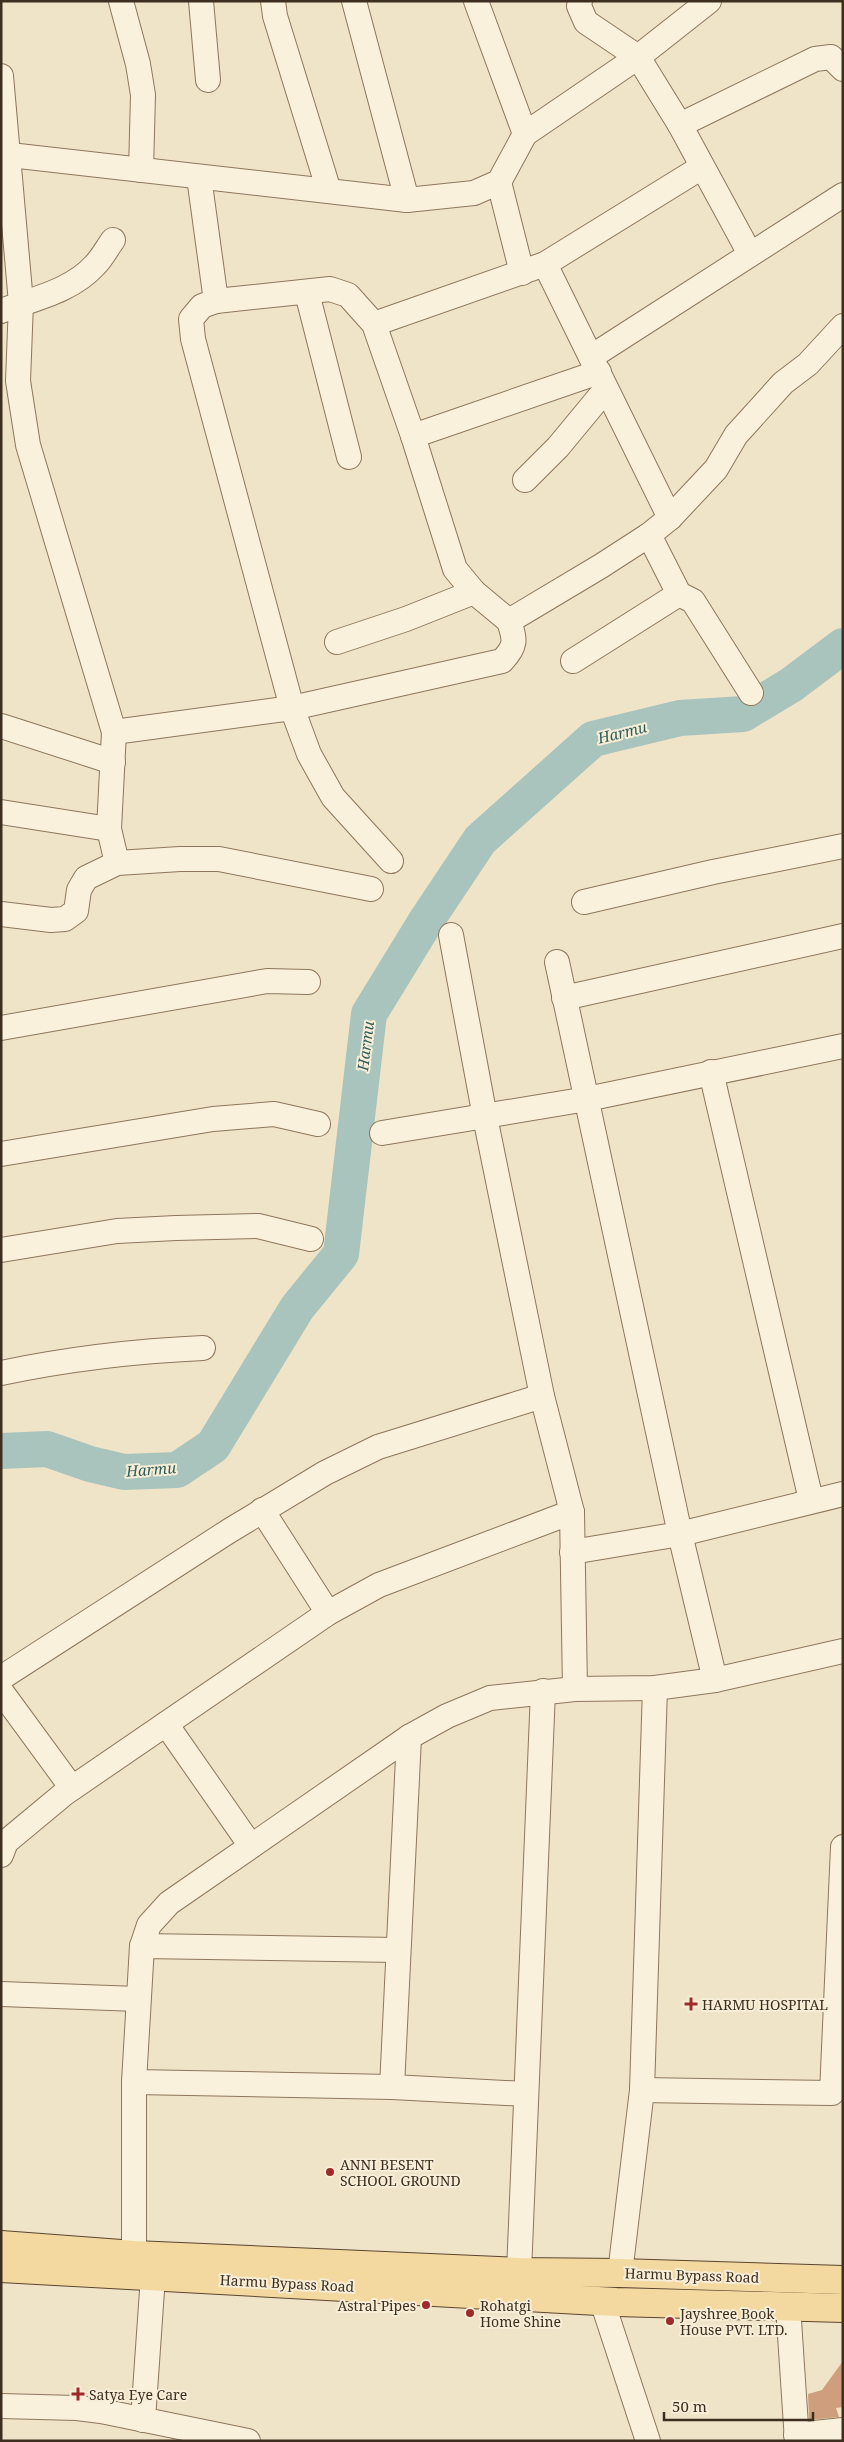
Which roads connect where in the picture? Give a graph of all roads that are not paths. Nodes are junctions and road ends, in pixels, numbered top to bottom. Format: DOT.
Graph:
graph roads {
  1 [pos="121,1"];
  2 [pos="201,1"];
  3 [pos="273,1"];
  4 [pos="354,1"];
  5 [pos="476,1"];
  6 [pos="580,1"];
  7 [pos="709,1"];
  8 [pos="638,57"];
  9 [pos="843,69"];
  10 [pos="208,80"];
  11 [pos="2,89"];
  12 [pos="680,125"];
  13 [pos="525,134"];
  14 [pos="5,153"];
  15 [pos="702,167"];
  16 [pos="141,170"];
  17 [pos="199,176"];
  18 [pos="499,182"];
  19 [pos="329,191"];
  20 [pos="843,195"];
  21 [pos="408,200"];
  22 [pos="113,240"];
  23 [pos="750,254"];
  24 [pos="546,264"];
  25 [pos="522,273"];
  26 [pos="307,293"];
  27 [pos="216,301"];
  28 [pos="11,307"];
  29 [pos="374,324"];
  30 [pos="843,326"];
  31 [pos="599,373"];
  32 [pos="10,384"];
  33 [pos="413,436"];
  34 [pos="349,457"];
  35 [pos="525,480"];
  36 [pos="670,518"];
  37 [pos="649,535"];
  38 [pos="474,592"];
  39 [pos="679,594"];
  40 [pos="509,621"];
  41 [pos="337,642"];
  42 [pos="573,662"];
  43 [pos="751,693"];
  44 [pos="292,708"];
  45 [pos="1,726"];
  46 [pos="114,732"];
  47 [pos="112,762"];
  48 [pos="1,812"];
  49 [pos="110,829"];
  50 [pos="843,846"];
  51 [pos="391,860"];
  52 [pos="117,863"];
  53 [pos="370,889"];
  54 [pos="584,902"];
  55 [pos="1,914"];
  56 [pos="451,935"];
  57 [pos="843,936"];
  58 [pos="557,962"];
  59 [pos="308,982"];
  60 [pos="564,998"];
  61 [pos="1,1028"];
  62 [pos="843,1046"];
  63 [pos="712,1072"];
  64 [pos="587,1099"];
  65 [pos="485,1117"];
  66 [pos="318,1124"];
  67 [pos="382,1133"];
  68 [pos="1,1154"];
  69 [pos="311,1239"];
  70 [pos="1,1250"];
  71 [pos="203,1348"];
  72 [pos="1,1373"];
  73 [pos="542,1396"];
  74 [pos="843,1494"];
  75 [pos="811,1500"];
  76 [pos="262,1510"];
  77 [pos="572,1512"];
  78 [pos="680,1534"];
  79 [pos="572,1552"];
  80 [pos="328,1613"];
  81 [pos="843,1650"];
  82 [pos="1,1678"];
  83 [pos="715,1680"];
  84 [pos="575,1688"];
  85 [pos="655,1688"];
  86 [pos="1,1691"];
  87 [pos="543,1691"];
  88 [pos="166,1724"];
  89 [pos="409,1737"];
  90 [pos="72,1788"];
  91 [pos="251,1846"];
  92 [pos="843,1847"];
  93 [pos="843,1851"];
  94 [pos="1,1855"];
  95 [pos="142,1946"];
  96 [pos="398,1950"];
  97 [pos="1,1994"];
  98 [pos="138,1999"];
  99 [pos="134,2082"];
  100 [pos="392,2087"];
  101 [pos="642,2090"];
  102 [pos="526,2094"];
  103 [pos="837,2094"];
  104 [pos="1,2245"];
  105 [pos="134,2255"];
  106 [pos="1,2268"];
  107 [pos="519,2272"];
  108 [pos="620,2272"];
  109 [pos="153,2276"];
  110 [pos="843,2280"];
  111 [pos="602,2301"];
  112 [pos="788,2305"];
  113 [pos="843,2308"];
  114 [pos="2,2409"];
  115 [pos="143,2420"];
  116 [pos="843,2430"];
  117 [pos="797,2438"];
  118 [pos="239,2440"];
  119 [pos="248,2441"];
  120 [pos="648,2441"];
  1 -- 16 [label="street"];
  2 -- 10 [label="street"];
  3 -- 19 [label="street"];
  4 -- 21 [label="street"];
  5 -- 13 [label="street"];
  6 -- 8 [label="street"];
  7 -- 8 [label="street"];
  8 -- 12 [label="street"];
  8 -- 13 [label="street"];
  9 -- 12 [label="street"];
  11 -- 14 [label="street"];
  12 -- 15 [label="street"];
  13 -- 18 [label="street"];
  14 -- 16 [label="street"];
  14 -- 28 [label="street"];
  15 -- 23 [label="street"];
  15 -- 24 [label="street"];
  16 -- 17 [label="street"];
  17 -- 19 [label="street"];
  17 -- 27 [label="street"];
  18 -- 21 [label="street"];
  18 -- 25 [label="street"];
  19 -- 21 [label="street"];
  20 -- 23 [label="street"];
  22 -- 28 [label="street"];
  23 -- 31 [label="street"];
  24 -- 25 [label="street"];
  24 -- 31 [label="street"];
  25 -- 29 [label="street"];
  26 -- 27 [label="street"];
  26 -- 29 [label="street"];
  26 -- 34 [label="street"];
  27 -- 44 [label="street"];
  28 -- 32 [label="street"];
  29 -- 33 [label="street"];
  30 -- 36 [label="street"];
  31 -- 33 [label="street"];
  31 -- 35 [label="street"];
  31 -- 36 [label="street"];
  32 -- 46 [label="street"];
  33 -- 38 [label="street"];
  36 -- 37 [label="street"];
  37 -- 39 [label="street"];
  37 -- 40 [label="street"];
  38 -- 40 [label="street"];
  38 -- 41 [label="street"];
  39 -- 42 [label="street"];
  39 -- 43 [label="street"];
  40 -- 44 [label="street"];
  44 -- 46 [label="street"];
  44 -- 51 [label="street"];
  45 -- 47 [label="street"];
  46 -- 47 [label="street"];
  47 -- 49 [label="street"];
  48 -- 49 [label="street"];
  49 -- 52 [label="street"];
  50 -- 54 [label="street"];
  52 -- 53 [label="street"];
  52 -- 55 [label="street"];
  56 -- 65 [label="street"];
  57 -- 60 [label="street"];
  58 -- 60 [label="street"];
  59 -- 61 [label="street"];
  60 -- 64 [label="street"];
  62 -- 63 [label="street"];
  63 -- 64 [label="street"];
  63 -- 75 [label="street"];
  64 -- 65 [label="street"];
  64 -- 78 [label="street"];
  65 -- 67 [label="street"];
  65 -- 73 [label="street"];
  66 -- 68 [label="street"];
  69 -- 70 [label="street"];
  71 -- 72 [label="street"];
  73 -- 76 [label="street"];
  73 -- 77 [label="street"];
  74 -- 75 [label="street"];
  75 -- 78 [label="street"];
  76 -- 80 [label="street"];
  76 -- 82 [label="street"];
  77 -- 79 [label="street"];
  77 -- 80 [label="street"];
  78 -- 79 [label="street"];
  78 -- 83 [label="street"];
  79 -- 84 [label="street"];
  80 -- 88 [label="street"];
  81 -- 83 [label="street"];
  83 -- 85 [label="street"];
  84 -- 85 [label="street"];
  84 -- 87 [label="street"];
  85 -- 101 [label="street"];
  86 -- 90 [label="street"];
  87 -- 89 [label="street"];
  87 -- 102 [label="street"];
  88 -- 90 [label="street"];
  88 -- 91 [label="street"];
  89 -- 91 [label="street"];
  89 -- 96 [label="street"];
  90 -- 94 [label="street"];
  91 -- 95 [label="street"];
  92 -- 93 [label="street"];
  93 -- 103 [label="street"];
  95 -- 96 [label="street"];
  95 -- 98 [label="street"];
  96 -- 100 [label="street"];
  97 -- 98 [label="street"];
  98 -- 99 [label="street"];
  99 -- 100 [label="street"];
  99 -- 105 [label="street"];
  100 -- 102 [label="street"];
  101 -- 103 [label="street"];
  101 -- 108 [label="street"];
  102 -- 107 [label="street"];
  104 -- 105 [label="main road, Harmu Bypass Road"];
  105 -- 107 [label="main road, Harmu Bypass Road"];
  106 -- 109 [label="main road, Harmu Bypass Road"];
  107 -- 108 [label="main road, Harmu Bypass Road"];
  108 -- 110 [label="main road, Harmu Bypass Road"];
  109 -- 111 [label="main road, Harmu Bypass Road"];
  109 -- 115 [label="street"];
  111 -- 112 [label="main road, Harmu Bypass Road"];
  111 -- 120 [label="street"];
  112 -- 113 [label="main road, Harmu Bypass Road"];
  112 -- 117 [label="street"];
  114 -- 115 [label="street"];
  115 -- 118 [label="street"];
  116 -- 117 [label="street"];
  118 -- 119 [label="street"];
}
